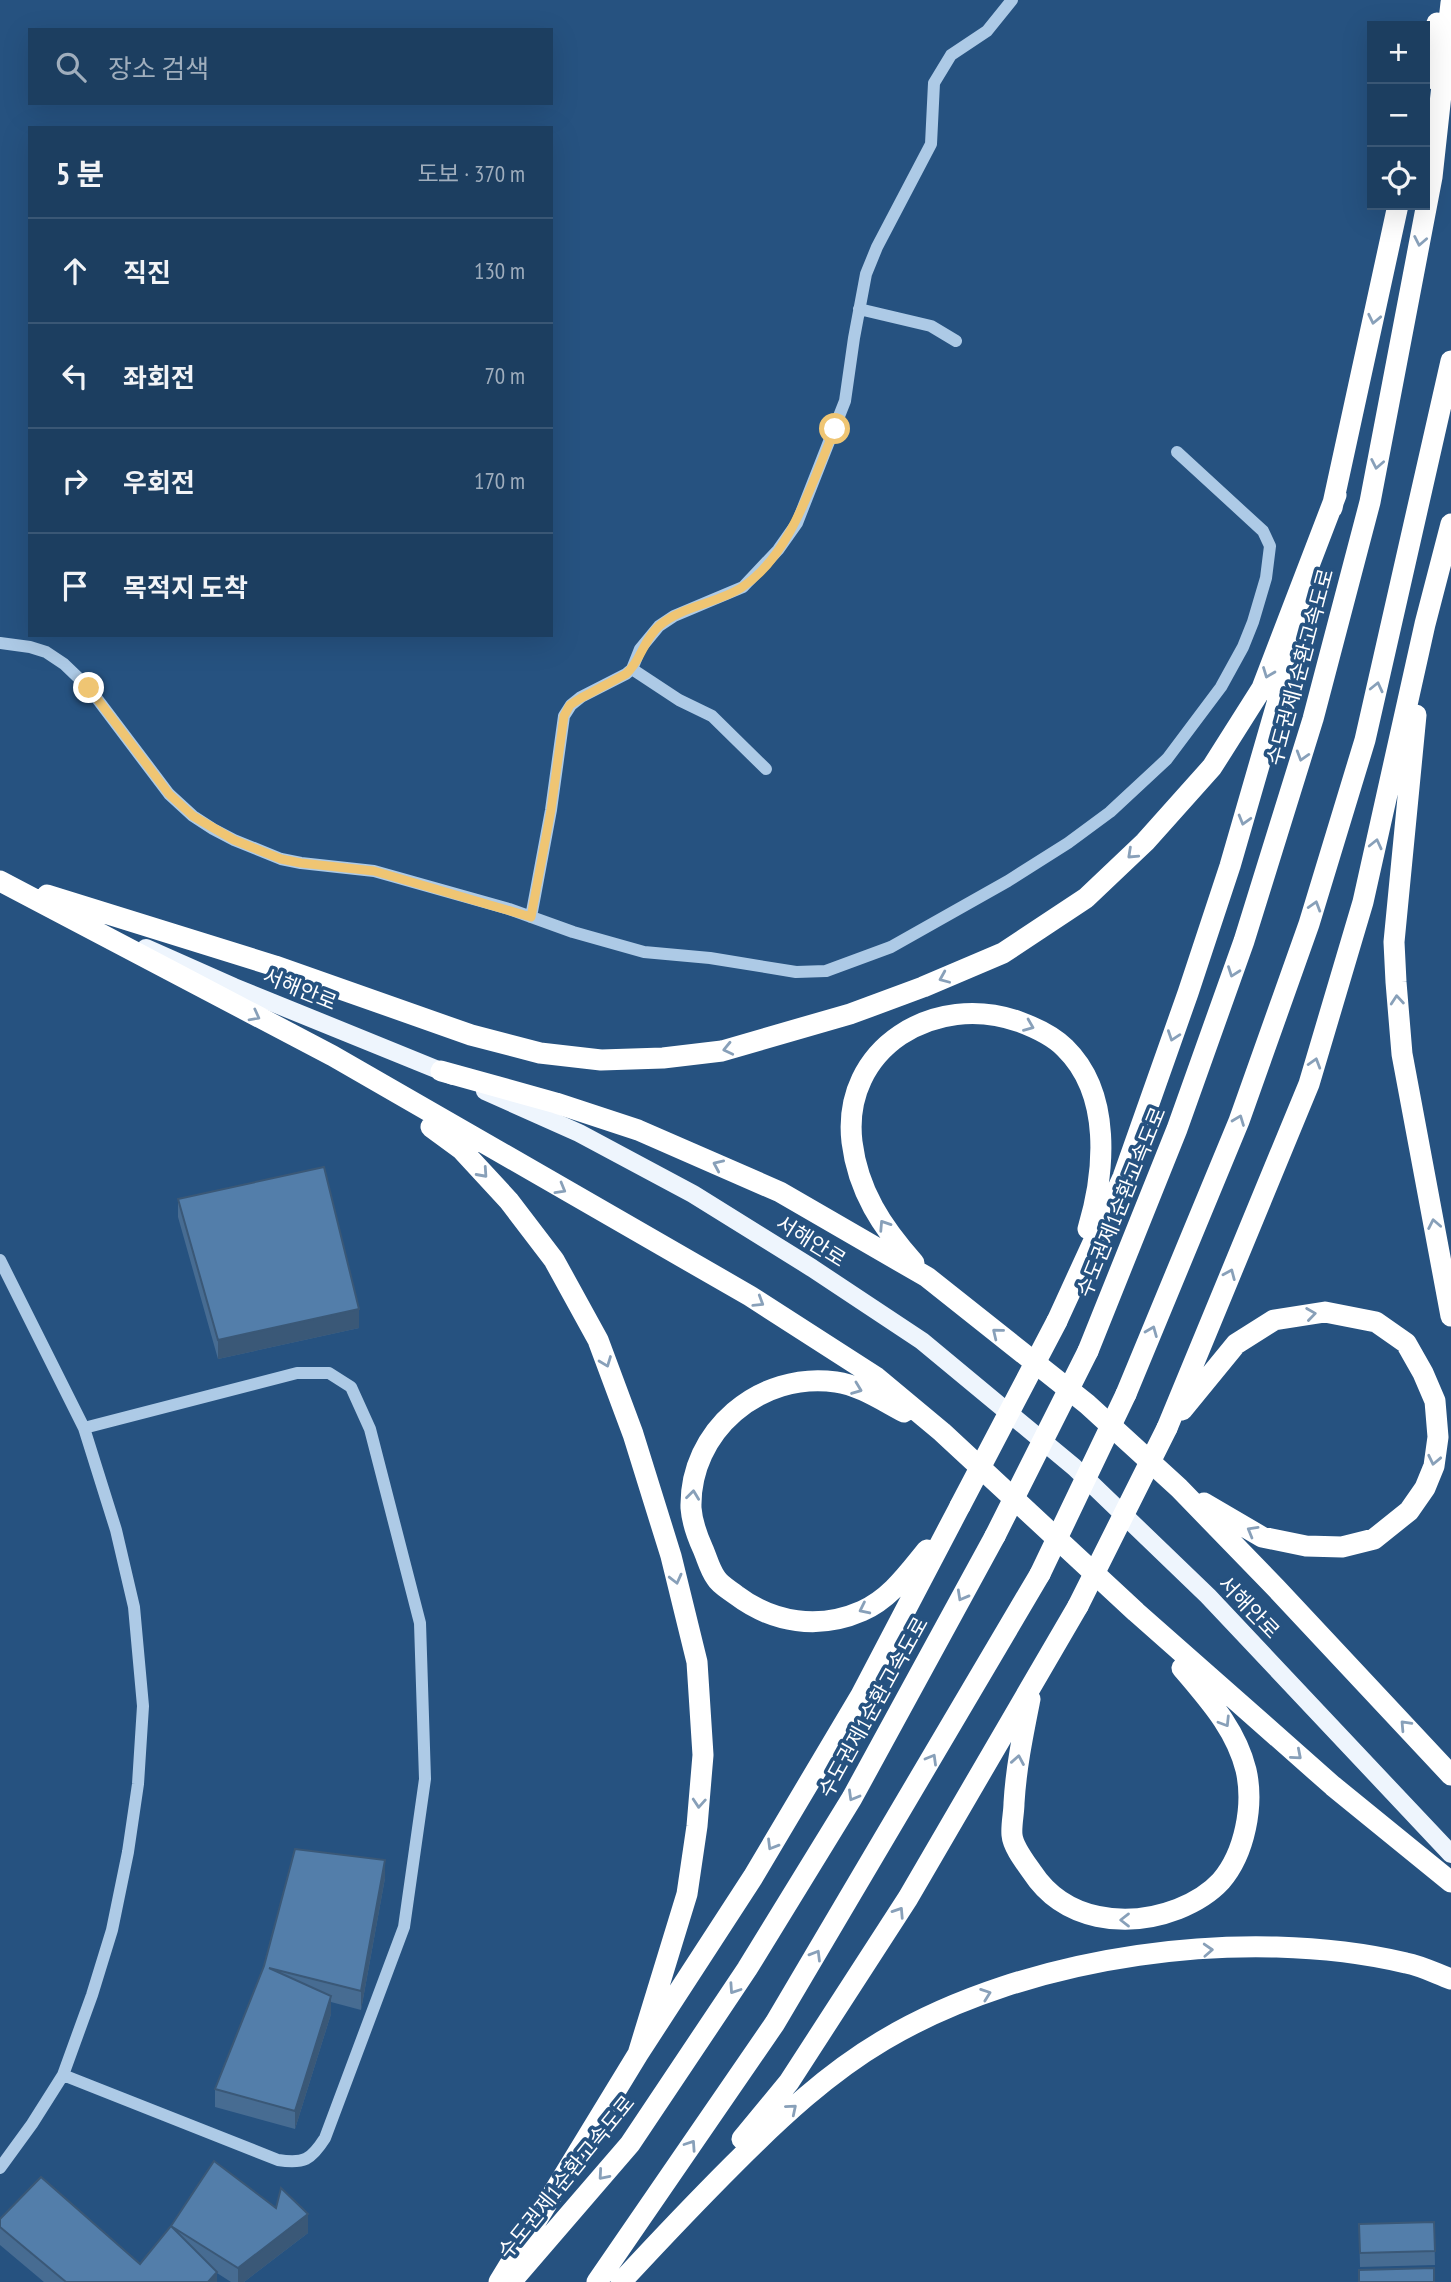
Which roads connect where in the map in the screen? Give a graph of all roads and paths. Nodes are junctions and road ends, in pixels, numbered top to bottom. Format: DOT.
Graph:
graph roads {
  1 [pos="1012,0"];
  2 [pos="1442,0"];
  3 [pos="1451,3"];
  4 [pos="1430,56"];
  5 [pos="1397,210"];
  6 [pos="859,309"];
  7 [pos="956,341"];
  8 [pos="1451,361"];
  9 [pos="1177,452"];
  10 [pos="1336,495"];
  11 [pos="1451,524"];
  12 [pos="1425,624"];
  13 [pos="0,643"];
  14 [pos="632,669"];
  15 [pos="766,769"];
  16 [pos="0,881"];
  17 [pos="531,917"];
  18 [pos="332,1056"];
  19 [pos="442,1071"];
  20 [pos="0,1260"];
  21 [pos="927,1278"];
  22 [pos="1069,1295"];
  23 [pos="1451,1316"];
  24 [pos="84,1428"];
  25 [pos="1167,1428"];
  26 [pos="942,1432"];
  27 [pos="1179,1488"];
  28 [pos="960,1506"];
  29 [pos="1136,1612"];
  30 [pos="1032,1688"];
  31 [pos="1451,1775"];
  32 [pos="1451,1854"];
  33 [pos="1451,1882"];
  34 [pos="1451,1979"];
  35 [pos="638,2054"];
  36 [pos="63,2075"];
  37 [pos="0,2168"];
  38 [pos="673,2225"];
  39 [pos="499,2282"];
  40 [pos="511,2282"];
  41 [pos="597,2282"];
  42 [pos="621,2282"];
  1 -- 6 [label="street"];
  2 -- 4 [label="highway"];
  3 -- 40 [label="highway, 수도권제1순환고속도로, one-way, bridge"];
  5 -- 10 [label="highway, one-way"];
  6 -- 7 [label="street"];
  6 -- 14 [label="street"];
  41 -- 8 [label="highway, one-way, bridge"];
  9 -- 17 [label="street"];
  10 -- 16 [label="highway, one-way"];
  10 -- 22 [label="highway, one-way"];
  11 -- 12 [label="highway"];
  23 -- 12 [label="highway, one-way"];
  25 -- 12 [label="highway, one-way"];
  13 -- 17 [label="street"];
  14 -- 15 [label="street"];
  14 -- 17 [label="street"];
  16 -- 18 [label="highway, one-way"];
  16 -- 19 [label="main road, 서해안로"];
  18 -- 26 [label="highway, one-way"];
  18 -- 35 [label="highway, one-way"];
  21 -- 19 [label="highway, one-way"];
  19 -- 32 [label="main road, 서해안로"];
  20 -- 24 [label="street"];
  21 -- 22 [label="highway, one-way"];
  27 -- 21 [label="highway, one-way"];
  22 -- 28 [label="highway, bridge"];
  24 -- 36 [label="street"];
  24 -- 36 [label="street"];
  25 -- 27 [label="highway, one-way"];
  25 -- 30 [label="highway, bridge"];
  28 -- 26 [label="highway, one-way"];
  26 -- 29 [label="highway"];
  31 -- 27 [label="highway, one-way"];
  28 -- 35 [label="highway, one-way"];
  29 -- 30 [label="highway, one-way"];
  29 -- 33 [label="highway, one-way"];
  38 -- 30 [label="highway, one-way"];
  38 -- 34 [label="highway, one-way"];
  35 -- 39 [label="highway"];
  36 -- 37 [label="street"];
  38 -- 42 [label="highway"];
}
